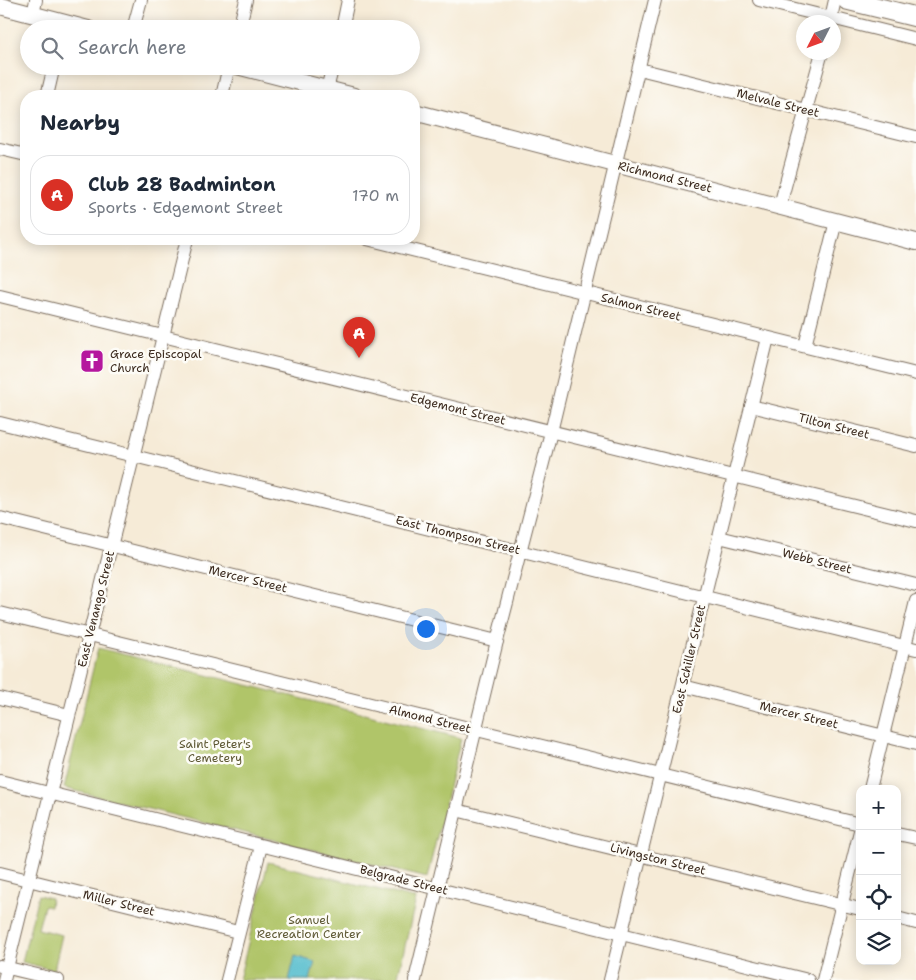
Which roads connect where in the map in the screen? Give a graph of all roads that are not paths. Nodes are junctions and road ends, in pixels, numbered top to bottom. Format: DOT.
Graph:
graph roads {
  1 [pos="141,0"];
  2 [pos="246,0"];
  3 [pos="348,0"];
  4 [pos="655,0"];
  5 [pos="759,0"];
  6 [pos="835,0"];
  7 [pos="848,0"];
  8 [pos="0,6"];
  9 [pos="35,7"];
  10 [pos="812,15"];
  11 [pos="831,15"];
  12 [pos="916,17"];
  13 [pos="55,20"];
  14 [pos="135,20"];
  15 [pos="241,20"];
  16 [pos="344,20"];
  17 [pos="841,22"];
  18 [pos="916,39"];
  19 [pos="820,60"];
  20 [pos="639,69"];
  21 [pos="52,75"];
  22 [pos="227,75"];
  23 [pos="273,75"];
  24 [pos="331,75"];
  25 [pos="327,89"];
  26 [pos="48,90"];
  27 [pos="223,90"];
  28 [pos="331,90"];
  29 [pos="807,110"];
  30 [pos="420,114"];
  31 [pos="916,137"];
  32 [pos="0,149"];
  33 [pos="20,154"];
  34 [pos="614,164"];
  35 [pos="780,206"];
  36 [pos="836,221"];
  37 [pos="916,242"];
  38 [pos="186,245"];
  39 [pos="390,245"];
  40 [pos="583,293"];
  41 [pos="0,296"];
  42 [pos="164,336"];
  43 [pos="768,338"];
  44 [pos="805,346"];
  45 [pos="916,374"];
  46 [pos="751,406"];
  47 [pos="0,424"];
  48 [pos="551,432"];
  49 [pos="916,446"];
  50 [pos="134,456"];
  51 [pos="734,476"];
  52 [pos="0,518"];
  53 [pos="916,521"];
  54 [pos="719,537"];
  55 [pos="111,545"];
  56 [pos="521,551"];
  57 [pos="916,585"];
  58 [pos="704,596"];
  59 [pos="916,601"];
  60 [pos="0,613"];
  61 [pos="90,636"];
  62 [pos="497,641"];
  63 [pos="910,648"];
  64 [pos="683,686"];
  65 [pos="0,698"];
  66 [pos="69,715"];
  67 [pos="475,730"];
  68 [pos="883,736"];
  69 [pos="916,744"];
  70 [pos="660,775"];
  71 [pos="0,781"];
  72 [pos="871,785"];
  73 [pos="50,794"];
  74 [pos="456,810"];
  75 [pos="856,823"];
  76 [pos="901,835"];
  77 [pos="916,838"];
  78 [pos="260,846"];
  79 [pos="856,847"];
  80 [pos="641,855"];
  81 [pos="0,873"];
  82 [pos="29,880"];
  83 [pos="437,888"];
  84 [pos="842,904"];
  85 [pos="856,908"];
  86 [pos="901,919"];
  87 [pos="916,923"];
  88 [pos="238,932"];
  89 [pos="621,934"];
  90 [pos="4,971"];
  91 [pos="58,980"];
  92 [pos="226,980"];
  93 [pos="414,980"];
  94 [pos="610,980"];
  95 [pos="808,980"];
  96 [pos="823,980"];
  1 -- 14 [label="street"];
  2 -- 15 [label="street"];
  3 -- 16 [label="street"];
  4 -- 20 [label="street"];
  5 -- 10 [label="street"];
  6 -- 11 [label="street"];
  7 -- 12 [label="highway"];
  8 -- 9 [label="main road"];
  9 -- 13 [label="main road"];
  17 -- 18 [label="street"];
  19 -- 29 [label="street"];
  20 -- 29 [label="street, Melvale Street"];
  20 -- 34 [label="street"];
  21 -- 26 [label="street"];
  22 -- 27 [label="street"];
  23 -- 25 [label="main road"];
  24 -- 25 [label="street"];
  25 -- 28 [label="main road"];
  29 -- 31 [label="street, Melvale Street"];
  29 -- 35 [label="street"];
  30 -- 34 [label="main road, Richmond Street"];
  32 -- 33 [label="street"];
  34 -- 35 [label="main road, Richmond Street"];
  34 -- 40 [label="street"];
  35 -- 36 [label="main road, Richmond Street"];
  36 -- 37 [label="main road, Richmond Street"];
  36 -- 44 [label="street"];
  38 -- 42 [label="street, East Venango Street"];
  39 -- 40 [label="street, Salmon Street"];
  40 -- 43 [label="street, Salmon Street"];
  40 -- 48 [label="street"];
  41 -- 42 [label="street, Edgemont Street"];
  42 -- 48 [label="street, Edgemont Street"];
  42 -- 50 [label="street, East Venango Street"];
  43 -- 44 [label="street, Salmon Street"];
  43 -- 46 [label="street, East Schiller Street"];
  44 -- 45 [label="street, Salmon Street"];
  46 -- 49 [label="street, Tilton Street"];
  46 -- 51 [label="street, East Schiller Street"];
  47 -- 50 [label="street, East Thompson Street"];
  48 -- 51 [label="street, Edgemont Street"];
  48 -- 56 [label="street"];
  50 -- 55 [label="street, East Venango Street"];
  50 -- 56 [label="street, East Thompson Street"];
  51 -- 53 [label="street, Edgemont Street"];
  51 -- 54 [label="street, East Schiller Street"];
  52 -- 55 [label="street, Mercer Street"];
  54 -- 57 [label="street, Webb Street"];
  54 -- 58 [label="street, East Schiller Street"];
  55 -- 61 [label="street, East Venango Street"];
  55 -- 62 [label="street, Mercer Street"];
  56 -- 58 [label="street, East Thompson Street"];
  56 -- 62 [label="street"];
  58 -- 63 [label="street, East Thompson Street"];
  58 -- 64 [label="street, East Schiller Street"];
  59 -- 63 [label="street"];
  60 -- 61 [label="street, Almond Street"];
  61 -- 66 [label="street, East Venango Street"];
  61 -- 67 [label="street, Almond Street"];
  62 -- 67 [label="street"];
  63 -- 68 [label="street"];
  64 -- 68 [label="street, Mercer Street"];
  64 -- 70 [label="street, East Schiller Street"];
  65 -- 66 [label="street"];
  66 -- 73 [label="street, East Venango Street"];
  67 -- 70 [label="street, Almond Street"];
  67 -- 74 [label="street"];
  68 -- 69 [label="street, Mercer Street"];
  68 -- 72 [label="street"];
  70 -- 75 [label="street, Almond Street"];
  70 -- 80 [label="street, East Schiller Street"];
  71 -- 73 [label="street, Belgrade Street"];
  73 -- 78 [label="street, Belgrade Street"];
  73 -- 82 [label="street, East Venango Street"];
  74 -- 80 [label="street, Livingston Street"];
  74 -- 83 [label="street"];
  76 -- 77 [label="street"];
  78 -- 83 [label="street, Belgrade Street"];
  78 -- 88 [label="street"];
  79 -- 84 [label="street"];
  80 -- 84 [label="street, Livingston Street"];
  80 -- 89 [label="street, East Schiller Street"];
  81 -- 82 [label="street, Miller Street"];
  82 -- 88 [label="street, Miller Street"];
  82 -- 90 [label="street, East Venango Street"];
  83 -- 89 [label="street, Belgrade Street"];
  83 -- 93 [label="street"];
  84 -- 85 [label="street, Livingston Street"];
  84 -- 96 [label="street"];
  86 -- 87 [label="street"];
  88 -- 92 [label="street"];
  89 -- 94 [label="street, East Schiller Street"];
  89 -- 95 [label="street, Belgrade Street"];
  90 -- 91 [label="street"];
}
